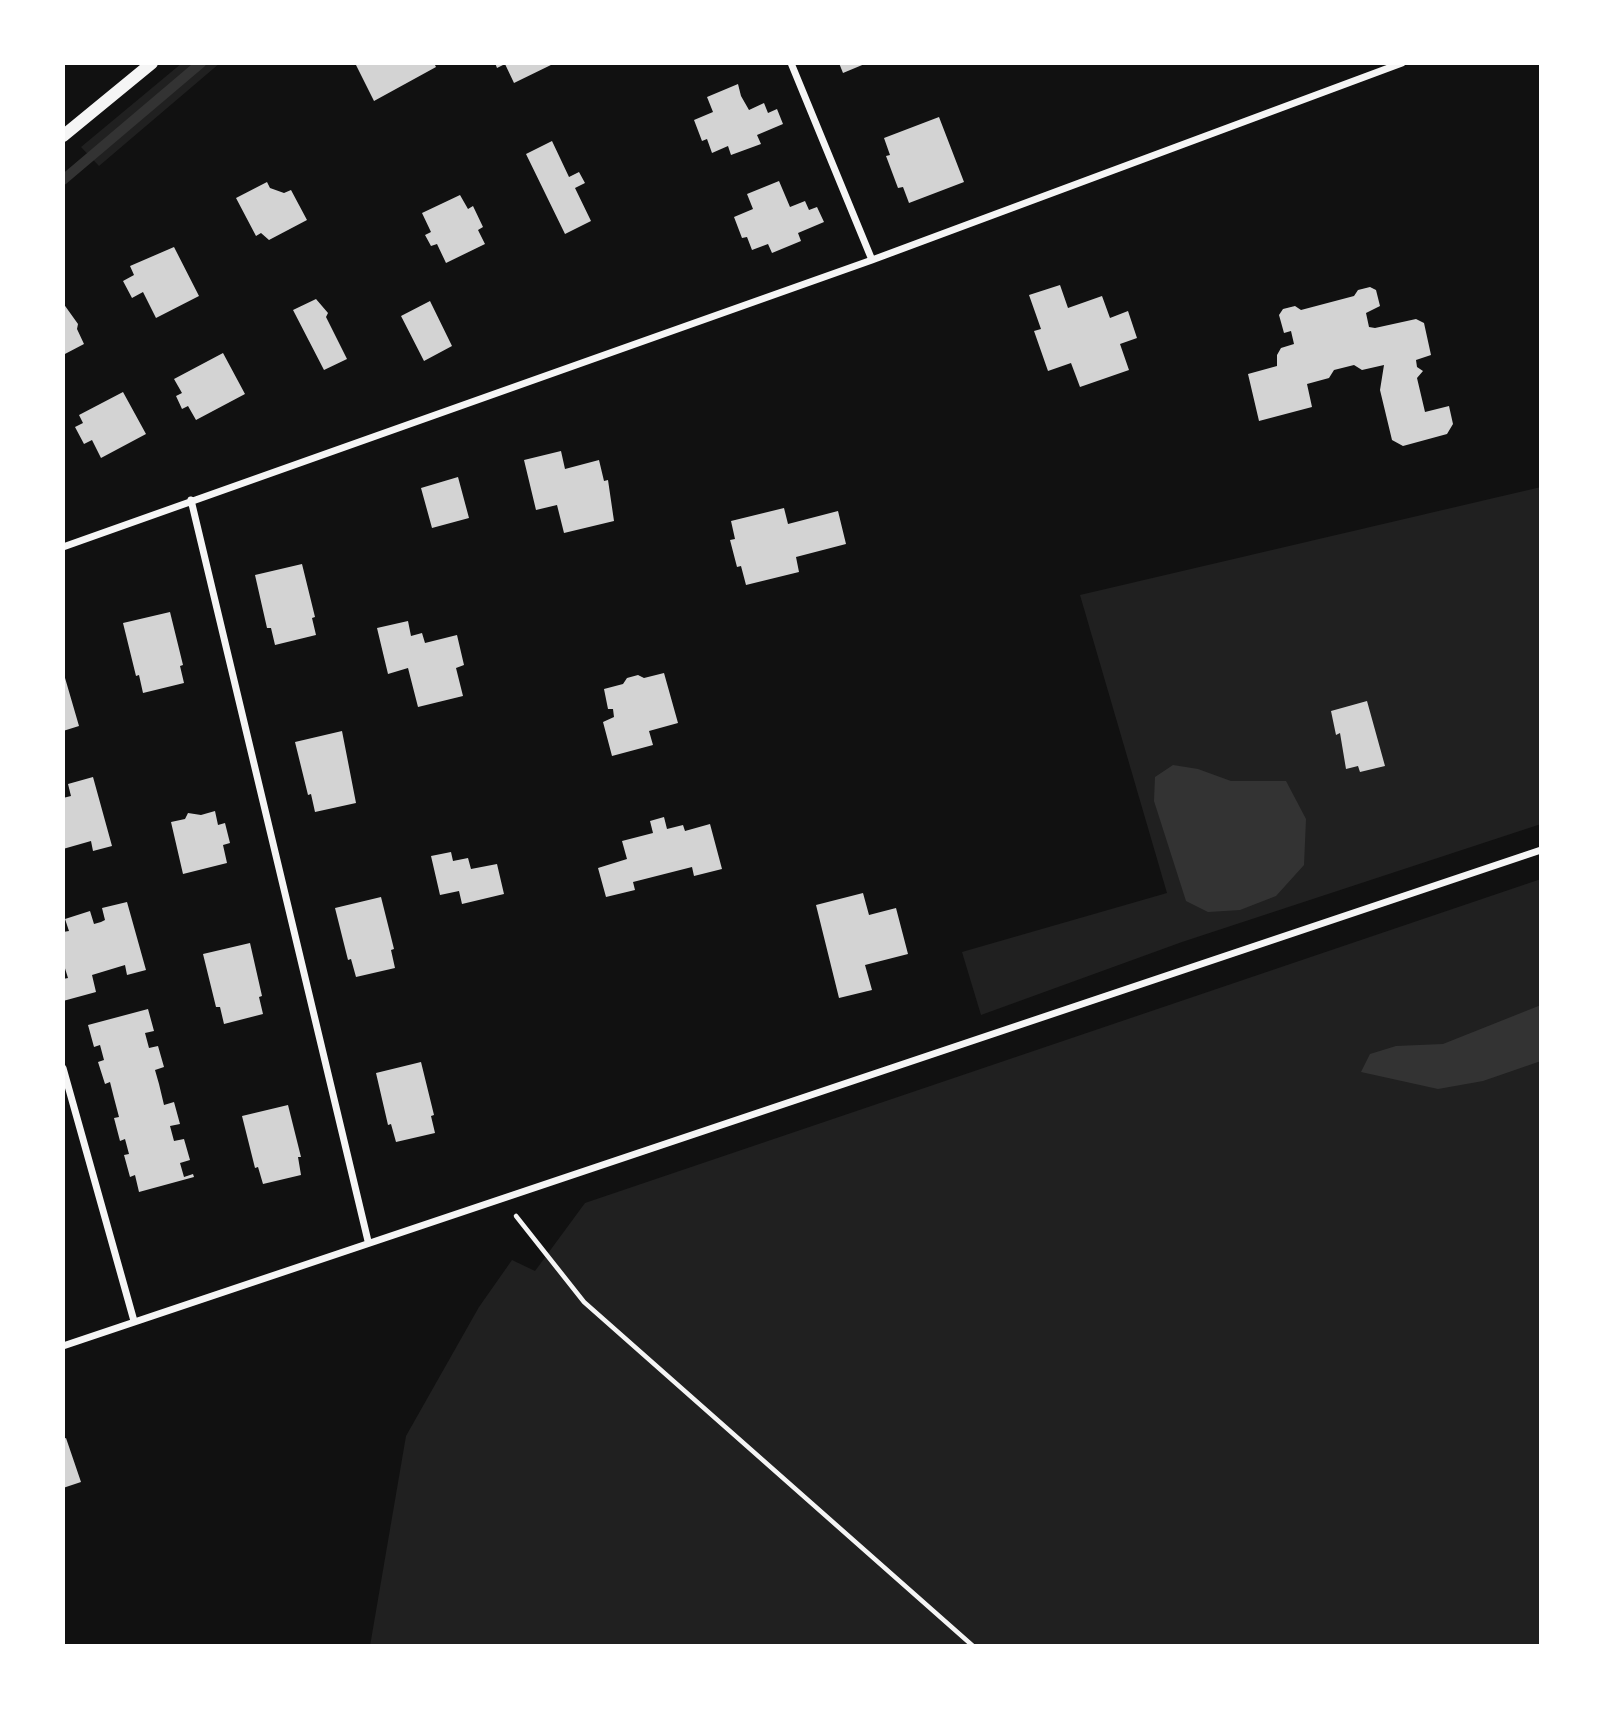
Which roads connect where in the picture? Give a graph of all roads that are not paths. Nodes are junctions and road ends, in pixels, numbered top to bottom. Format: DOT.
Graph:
graph roads {
  1 [pos="152,63"];
  2 [pos="791,63"];
  3 [pos="1402,63"];
  4 [pos="63,136"];
  5 [pos="872,260"];
  6 [pos="191,499"];
  7 [pos="63,547"];
  8 [pos="1541,850"];
  9 [pos="63,1068"];
  10 [pos="368,1241"];
  11 [pos="134,1321"];
  12 [pos="63,1346"];
  1 -- 4 [label="street"];
  2 -- 5 [label="street"];
  3 -- 5 [label="street"];
  5 -- 6 [label="street"];
  6 -- 7 [label="street"];
  6 -- 10 [label="street"];
  8 -- 10 [label="street"];
  9 -- 11 [label="street"];
  10 -- 11 [label="street"];
  11 -- 12 [label="street"];
}
